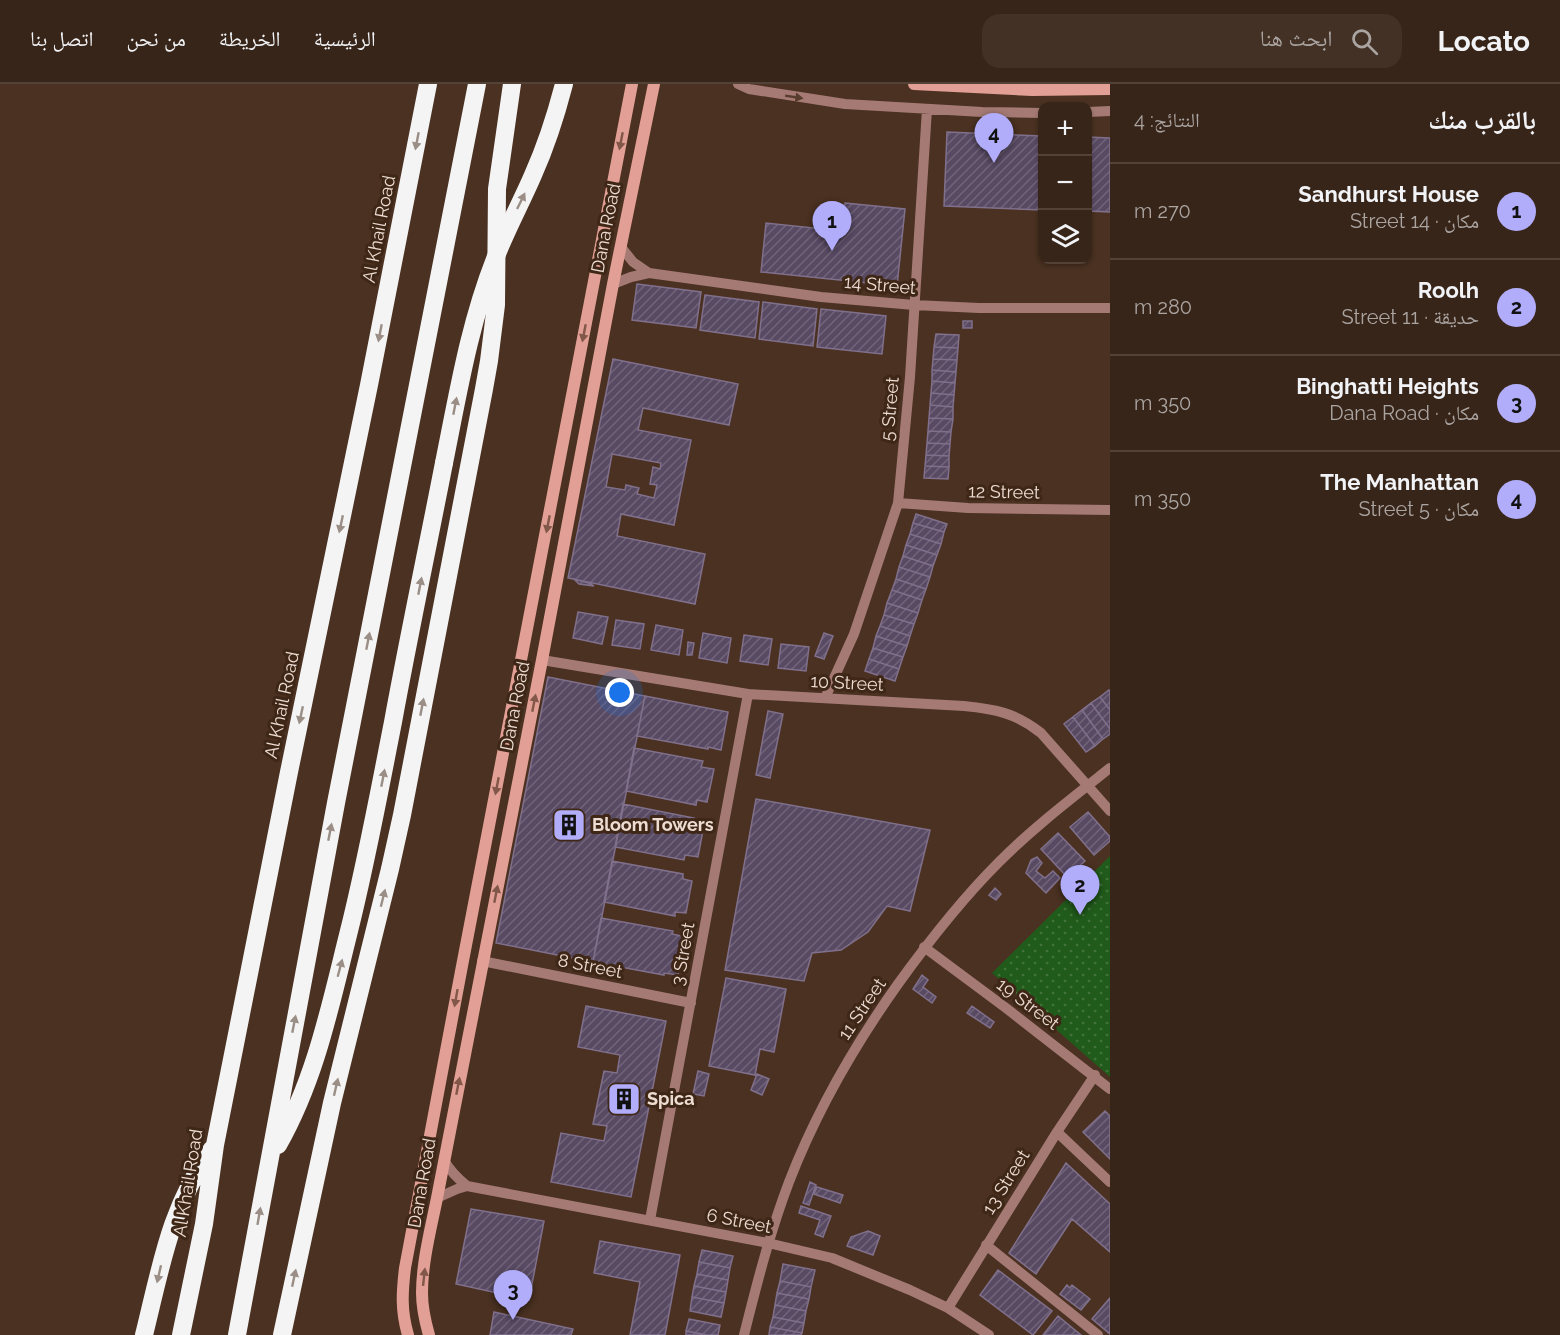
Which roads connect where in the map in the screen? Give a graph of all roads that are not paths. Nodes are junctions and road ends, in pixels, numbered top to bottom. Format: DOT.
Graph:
graph roads {
  1 [pos="428,84"];
  2 [pos="477,84"];
  3 [pos="512,84"];
  4 [pos="564,84"];
  5 [pos="632,84"];
  6 [pos="654,84"];
  7 [pos="738,84"];
  8 [pos="914,84"];
  9 [pos="1110,89"];
  10 [pos="927,109"];
  11 [pos="1110,111"];
  12 [pos="1092,112"];
  13 [pos="1038,113"];
  14 [pos="621,247"];
  15 [pos="649,273"];
  16 [pos="613,284"];
  17 [pos="914,305"];
  18 [pos="1110,308"];
  19 [pos="898,503"];
  20 [pos="1110,510"];
  21 [pos="524,646"];
  22 [pos="543,658"];
  23 [pos="522,660"];
  24 [pos="748,694"];
  25 [pos="825,698"];
  26 [pos="1110,768"];
  27 [pos="1088,786"];
  28 [pos="1110,811"];
  29 [pos="924,947"];
  30 [pos="465,952"];
  31 [pos="482,962"];
  32 [pos="462,966"];
  33 [pos="691,1003"];
  34 [pos="1095,1075"];
  35 [pos="1110,1089"];
  36 [pos="1057,1132"];
  37 [pos="215,1145"];
  38 [pos="269,1160"];
  39 [pos="444,1160"];
  40 [pos="1110,1182"];
  41 [pos="467,1186"];
  42 [pos="437,1198"];
  43 [pos="650,1220"];
  44 [pos="768,1243"];
  45 [pos="986,1245"];
  46 [pos="948,1308"];
  47 [pos="144,1335"];
  48 [pos="182,1335"];
  49 [pos="237,1335"];
  50 [pos="282,1335"];
  51 [pos="408,1335"];
  52 [pos="429,1335"];
  53 [pos="744,1335"];
  54 [pos="989,1335"];
  55 [pos="1098,1335"];
  1 -- 37 [label="highway, Al Khail Road, one-way"];
  38 -- 2 [label="highway, one-way"];
  50 -- 3 [label="highway, one-way"];
  38 -- 4 [label="highway, one-way, bridge"];
  5 -- 21 [label="street, Dana Road, one-way"];
  6 -- 14 [label="street, Dana Road"];
  7 -- 10 [label="street, one-way"];
  8 -- 9 [label="street"];
  10 -- 13 [label="street"];
  10 -- 17 [label="street, 5 Street"];
  11 -- 12 [label="street"];
  14 -- 15 [label="street"];
  14 -- 16 [label="street, Dana Road"];
  15 -- 16 [label="street, 14 Street"];
  15 -- 17 [label="street, 14 Street"];
  16 -- 22 [label="street, Dana Road"];
  17 -- 18 [label="street, 14 Street"];
  17 -- 19 [label="street, 5 Street"];
  19 -- 20 [label="street, 12 Street"];
  19 -- 25 [label="street, 5 Street"];
  21 -- 22 [label="street"];
  21 -- 23 [label="street, Dana Road"];
  22 -- 23 [label="street"];
  22 -- 24 [label="street, 10 Street"];
  31 -- 22 [label="street, Dana Road, one-way"];
  23 -- 30 [label="street, Dana Road, one-way"];
  24 -- 25 [label="street, 10 Street"];
  24 -- 33 [label="street, 3 Street"];
  25 -- 27 [label="street, 10 Street"];
  26 -- 27 [label="street, 11 Street"];
  27 -- 28 [label="street, 10 Street"];
  27 -- 29 [label="street, 11 Street"];
  29 -- 34 [label="street, 19 Street"];
  29 -- 44 [label="street, 11 Street"];
  30 -- 31 [label="street"];
  30 -- 32 [label="street, Dana Road"];
  31 -- 32 [label="street"];
  31 -- 33 [label="street, 8 Street"];
  39 -- 31 [label="street, Dana Road, one-way"];
  32 -- 51 [label="street, Dana Road, one-way"];
  33 -- 43 [label="street, 3 Street"];
  34 -- 35 [label="street, 19 Street"];
  34 -- 36 [label="street, 13 Street"];
  36 -- 40 [label="street"];
  36 -- 45 [label="street, 13 Street"];
  37 -- 47 [label="highway, one-way"];
  37 -- 48 [label="highway, Al Khail Road"];
  49 -- 38 [label="highway, one-way"];
  39 -- 41 [label="street"];
  39 -- 42 [label="street, Dana Road"];
  41 -- 42 [label="street"];
  41 -- 43 [label="street, 6 Street"];
  52 -- 42 [label="street, Dana Road, one-way"];
  43 -- 44 [label="street, 6 Street"];
  44 -- 46 [label="street, 6 Street"];
  44 -- 53 [label="street, 11 Street"];
  45 -- 46 [label="street, 13 Street"];
  45 -- 55 [label="street"];
  46 -- 54 [label="street, 6 Street"];
}
